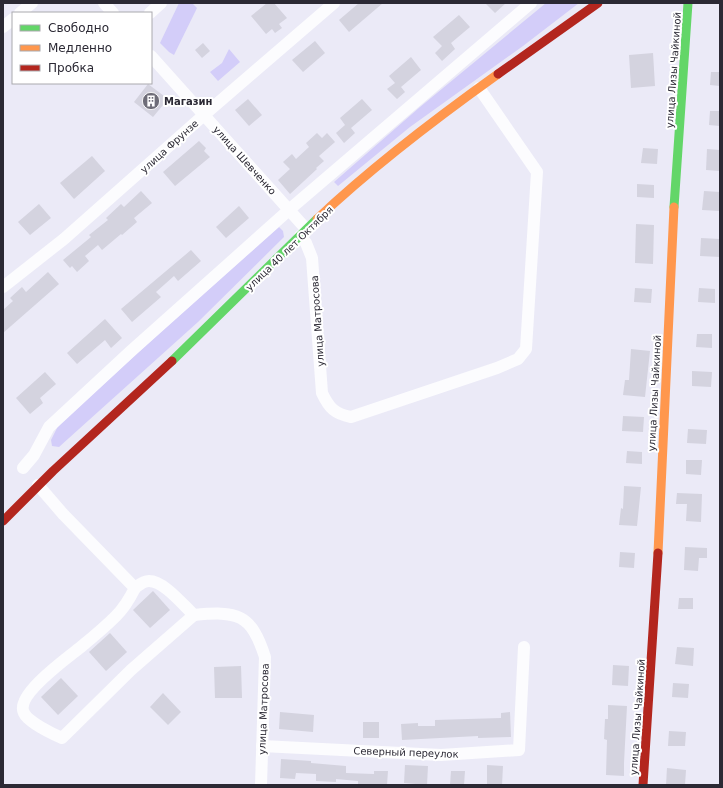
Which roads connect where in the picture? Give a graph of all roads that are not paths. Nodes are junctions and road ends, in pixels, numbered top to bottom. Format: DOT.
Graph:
graph roads {
  1 [pos="32,3"];
  2 [pos="104,3"];
  3 [pos="161,3"];
  4 [pos="334,3"];
  5 [pos="531,3"];
  6 [pos="598,3"];
  7 [pos="688,3"];
  8 [pos="21,12"];
  9 [pos="112,12"];
  10 [pos="151,12"];
  11 [pos="12,20"];
  12 [pos="3,27"];
  13 [pos="152,57"];
  14 [pos="479,88"];
  15 [pos="204,115"];
  16 [pos="290,209"];
  17 [pos="304,233"];
  18 [pos="3,287"];
  19 [pos="23,468"];
  20 [pos="38,485"];
  21 [pos="3,520"];
  22 [pos="135,588"];
  23 [pos="194,614"];
  24 [pos="524,646"];
  25 [pos="262,746"];
  26 [pos="261,785"];
  27 [pos="643,785"];
  1 -- 8 [label="street"];
  2 -- 9 [label="street"];
  3 -- 10 [label="street"];
  4 -- 15 [label="street, улица Фрунзе"];
  5 -- 16 [label="street"];
  6 -- 14 [label="main road, улица 40 лет Октября"];
  7 -- 27 [label="main road, улица Лизы Чайкиной"];
  11 -- 12 [label="street"];
  13 -- 15 [label="street, улица Шевченко"];
  14 -- 17 [label="main road, улица 40 лет Октября"];
  14 -- 17 [label="street, улица Матросова"];
  15 -- 16 [label="street, улица Шевченко"];
  15 -- 18 [label="street, улица Фрунзе"];
  16 -- 17 [label="street, улица Шевченко"];
  16 -- 19 [label="street"];
  17 -- 20 [label="main road, улица 40 лет Октября"];
  20 -- 21 [label="main road, улица 40 лет Октября"];
  20 -- 22 [label="street"];
  22 -- 23 [label="street"];
  22 -- 23 [label="street"];
  23 -- 25 [label="street, улица Матросова"];
  24 -- 25 [label="street, Северный переулок"];
  25 -- 26 [label="street, улица Матросова"];
}
